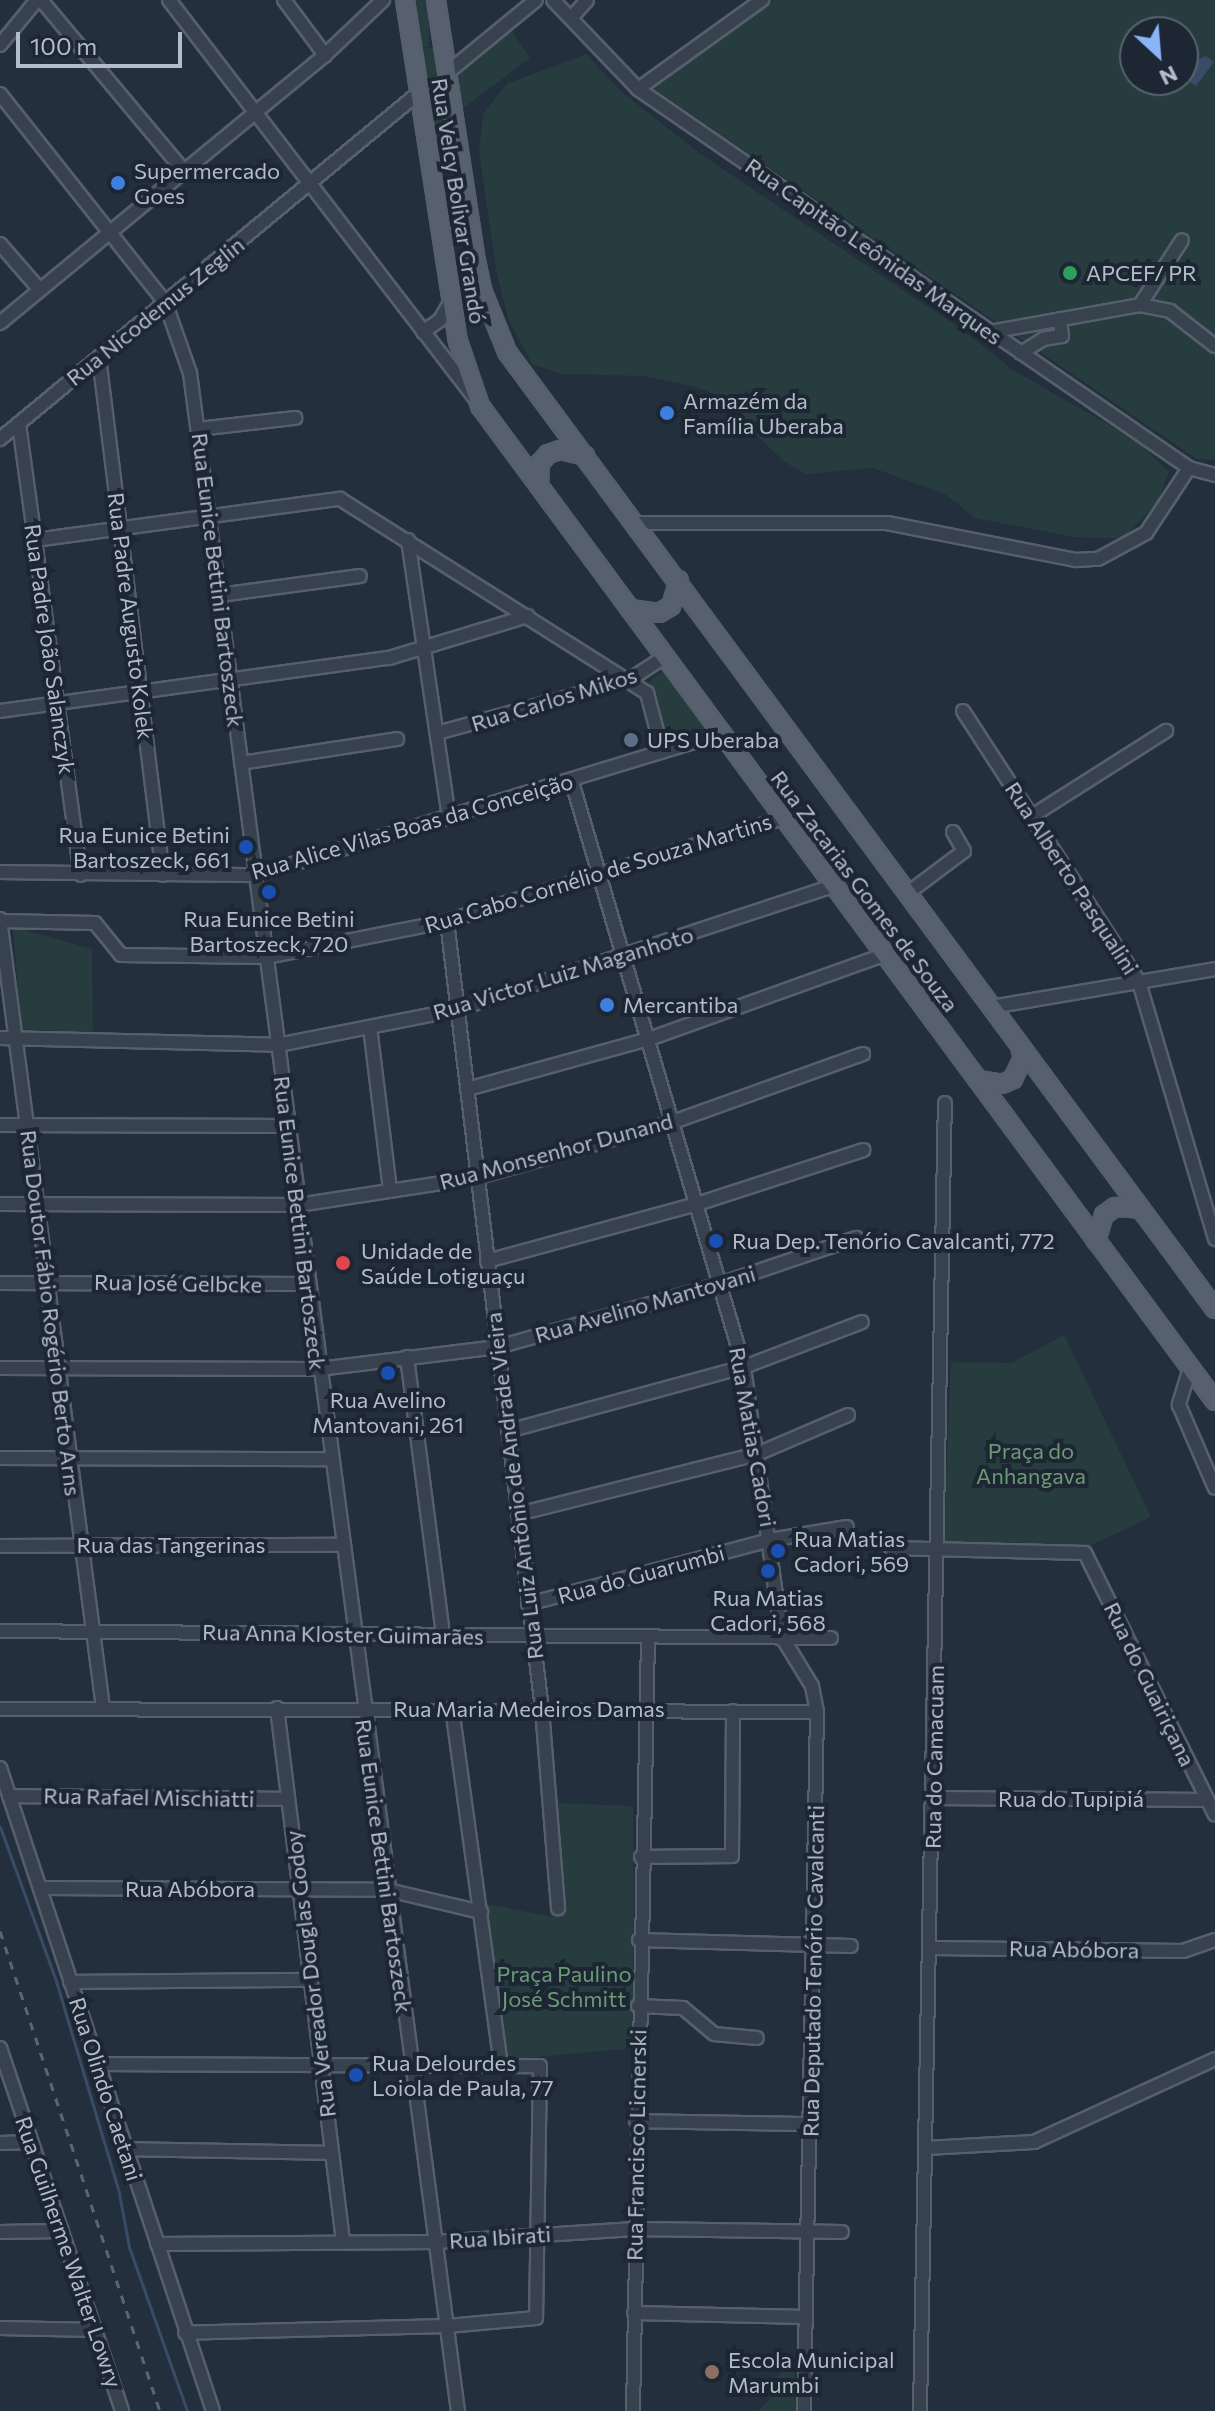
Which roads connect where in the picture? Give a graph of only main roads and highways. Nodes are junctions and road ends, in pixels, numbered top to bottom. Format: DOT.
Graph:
graph roads {
  1 [pos="405,0"];
  2 [pos="436,0"];
  3 [pos="463,180"];
  4 [pos="434,184"];
  5 [pos="494,325"];
  6 [pos="480,406"];
  7 [pos="585,456"];
  8 [pos="540,487"];
  9 [pos="679,580"];
  10 [pos="630,609"];
  11 [pos="1020,1047"];
  12 [pos="978,1080"];
  13 [pos="1141,1209"];
  14 [pos="1096,1241"];
  15 [pos="1214,1306"];
  16 [pos="1215,1401"];
  1 -- 4 [label="main road, Rua Velcy Bolivar Grandó"];
  2 -- 3 [label="main road, Rua Velcy Bolivar Grandó"];
  3 -- 4 [label="main road"];
  3 -- 5 [label="main road, Rua Velcy Bolivar Grandó"];
  4 -- 6 [label="main road, Rua Velcy Bolivar Grandó"];
  5 -- 7 [label="main road, Rua Zacarias Gomes de Souza"];
  6 -- 8 [label="main road, Rua Zacarias Gomes de Souza"];
  7 -- 8 [label="main road"];
  7 -- 9 [label="main road, Rua Zacarias Gomes de Souza"];
  8 -- 10 [label="main road, Rua Zacarias Gomes de Souza"];
  9 -- 10 [label="main road"];
  9 -- 11 [label="main road, Rua Zacarias Gomes de Souza"];
  10 -- 12 [label="main road, Rua Zacarias Gomes de Souza"];
  11 -- 12 [label="main road"];
  11 -- 13 [label="main road, Rua Zacarias Gomes de Souza"];
  12 -- 14 [label="main road, Rua Zacarias Gomes de Souza"];
  13 -- 14 [label="main road"];
  13 -- 15 [label="main road, Rua Zacarias Gomes de Souza"];
  14 -- 16 [label="main road, Rua Zacarias Gomes de Souza"];
}
